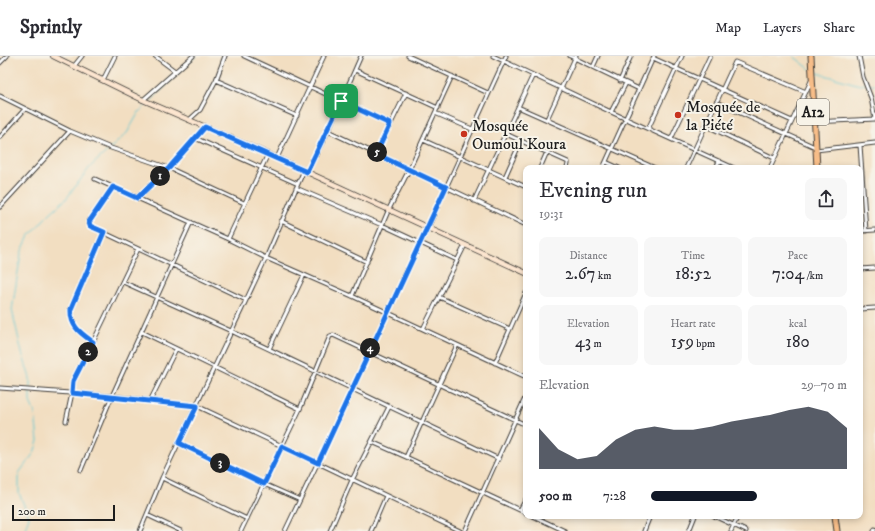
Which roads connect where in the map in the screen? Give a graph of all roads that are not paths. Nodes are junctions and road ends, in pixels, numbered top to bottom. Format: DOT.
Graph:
graph roads {
  1 [pos="7,56"];
  2 [pos="53,56"];
  3 [pos="82,56"];
  4 [pos="115,56"];
  5 [pos="156,56"];
  6 [pos="193,56"];
  7 [pos="225,56"];
  8 [pos="244,56"];
  9 [pos="324,56"];
  10 [pos="361,56"];
  11 [pos="408,56"];
  12 [pos="493,56"];
  13 [pos="506,56"];
  14 [pos="570,56"];
  15 [pos="598,56"];
  16 [pos="631,56"];
  17 [pos="682,56"];
  18 [pos="710,56"];
  19 [pos="811,56"];
  20 [pos="858,56"];
  21 [pos="575,57"];
  22 [pos="654,57"];
  23 [pos="503,61"];
  24 [pos="0,63"];
  25 [pos="74,66"];
  26 [pos="593,67"];
  27 [pos="676,68"];
  28 [pos="355,70"];
  29 [pos="175,71"];
  30 [pos="533,75"];
  31 [pos="452,76"];
  32 [pos="699,79"];
  33 [pos="103,80"];
  34 [pos="216,80"];
  35 [pos="620,81"];
  36 [pos="811,81"];
  37 [pos="626,84"];
  38 [pos="310,86"];
  39 [pos="561,88"];
  40 [pos="639,89"];
  41 [pos="722,89"];
  42 [pos="806,92"];
  43 [pos="406,93"];
  44 [pos="488,93"];
  45 [pos="0,96"];
  46 [pos="143,100"];
  47 [pos="341,101"];
  48 [pos="716,102"];
  49 [pos="518,107"];
  50 [pos="438,108"];
  51 [pos="25,109"];
  52 [pos="611,112"];
  53 [pos="435,113"];
  54 [pos="297,116"];
  55 [pos="547,119"];
  56 [pos="626,119"];
  57 [pos="875,119"];
  58 [pos="189,120"];
  59 [pos="792,121"];
  60 [pos="814,122"];
  61 [pos="390,124"];
  62 [pos="705,125"];
  63 [pos="205,127"];
  64 [pos="472,129"];
  65 [pos="648,129"];
  66 [pos="70,131"];
  67 [pos="328,131"];
  68 [pos="506,134"];
  69 [pos="786,134"];
  70 [pos="0,137"];
  71 [pos="195,138"];
  72 [pos="671,139"];
  73 [pos="423,140"];
  74 [pos="521,141"];
  75 [pos="875,143"];
  76 [pos="860,145"];
  77 [pos="815,148"];
  78 [pos="612,149"];
  79 [pos="694,149"];
  80 [pos="547,152"];
  81 [pos="268,154"];
  82 [pos="376,154"];
  83 [pos="459,157"];
  84 [pos="277,158"];
  85 [pos="774,158"];
  86 [pos="720,161"];
  87 [pos="606,162"];
  88 [pos="541,165"];
  89 [pos="568,165"];
  90 [pos="604,165"];
  91 [pos="612,165"];
  92 [pos="648,165"];
  93 [pos="687,165"];
  94 [pos="718,165"];
  95 [pos="728,165"];
  96 [pos="771,165"];
  97 [pos="817,165"];
  98 [pos="861,165"];
  99 [pos="261,167"];
  100 [pos="169,168"];
  101 [pos="409,170"];
  102 [pos="489,170"];
  103 [pos="306,171"];
  104 [pos="505,177"];
  105 [pos="95,179"];
  106 [pos="298,184"];
  107 [pos="523,186"];
  108 [pos="113,187"];
  109 [pos="446,187"];
  110 [pos="296,188"];
  111 [pos="863,188"];
  112 [pos="137,198"];
  113 [pos="474,201"];
  114 [pos="244,203"];
  115 [pos="0,207"];
  116 [pos="389,209"];
  117 [pos="281,221"];
  118 [pos="191,222"];
  119 [pos="523,224"];
  120 [pos="382,225"];
  121 [pos="428,227"];
  122 [pos="875,230"];
  123 [pos="866,231"];
  124 [pos="104,232"];
  125 [pos="228,239"];
  126 [pos="420,243"];
  127 [pos="465,245"];
  128 [pos="138,249"];
  129 [pos="266,258"];
  130 [pos="457,260"];
  131 [pos="368,262"];
  132 [pos="172,265"];
  133 [pos="875,268"];
  134 [pos="863,269"];
  135 [pos="523,272"];
  136 [pos="304,275"];
  137 [pos="123,282"];
  138 [pos="352,296"];
  139 [pos="157,297"];
  140 [pos="439,297"];
  141 [pos="246,300"];
  142 [pos="523,300"];
  143 [pos="875,308"];
  144 [pos="863,309"];
  145 [pos="387,312"];
  146 [pos="423,329"];
  147 [pos="510,329"];
  148 [pos="230,331"];
  149 [pos="142,332"];
  150 [pos="93,342"];
  151 [pos="457,345"];
  152 [pos="176,349"];
  153 [pos="269,350"];
  154 [pos="369,352"];
  155 [pos="495,363"];
  156 [pos="214,366"];
  157 [pos="316,372"];
  158 [pos="523,377"];
  159 [pos="440,385"];
  160 [pos="0,388"];
  161 [pos="353,389"];
  162 [pos="72,393"];
  163 [pos="112,396"];
  164 [pos="150,401"];
  165 [pos="523,403"];
  166 [pos="197,406"];
  167 [pos="389,407"];
  168 [pos="300,409"];
  169 [pos="515,420"];
  170 [pos="66,421"];
  171 [pos="422,422"];
  172 [pos="523,424"];
  173 [pos="372,442"];
  174 [pos="179,443"];
  175 [pos="282,446"];
  176 [pos="406,457"];
  177 [pos="499,459"];
  178 [pos="318,463"];
  179 [pos="81,470"];
  180 [pos="162,478"];
  181 [pos="352,480"];
  182 [pos="264,484"];
  183 [pos="483,493"];
  184 [pos="386,496"];
  185 [pos="300,500"];
  186 [pos="523,504"];
  187 [pos="520,510"];
  188 [pos="523,512"];
  189 [pos="147,515"];
  190 [pos="247,519"];
  191 [pos="538,519"];
  192 [pos="649,519"];
  193 [pos="694,519"];
  194 [pos="721,519"];
  195 [pos="737,519"];
  196 [pos="835,519"];
  197 [pos="734,525"];
  198 [pos="558,530"];
  199 [pos="140,531"];
  200 [pos="181,531"];
  201 [pos="241,531"];
  202 [pos="285,531"];
  203 [pos="330,531"];
  204 [pos="371,531"];
  205 [pos="460,531"];
  206 [pos="465,531"];
  207 [pos="565,531"];
  208 [pos="644,531"];
  209 [pos="688,531"];
  210 [pos="731,531"];
  211 [pos="746,531"];
  212 [pos="837,531"];
  1 -- 24 [label="street"];
  2 -- 25 [label="street"];
  3 -- 25 [label="street"];
  4 -- 33 [label="street"];
  5 -- 29 [label="street"];
  6 -- 29 [label="street"];
  7 -- 34 [label="street"];
  8 -- 38 [label="street"];
  9 -- 38 [label="street"];
  10 -- 28 [label="street"];
  11 -- 31 [label="street"];
  12 -- 23 [label="street"];
  13 -- 23 [label="street"];
  14 -- 21 [label="street"];
  15 -- 26 [label="street"];
  16 -- 35 [label="street"];
  17 -- 27 [label="street"];
  18 -- 32 [label="street"];
  19 -- 36 [label="main road, A12"];
  20 -- 57 [label="street"];
  21 -- 26 [label="street"];
  21 -- 39 [label="street"];
  22 -- 27 [label="street"];
  22 -- 40 [label="street"];
  23 -- 30 [label="street"];
  23 -- 44 [label="street"];
  25 -- 33 [label="street"];
  26 -- 35 [label="street"];
  27 -- 32 [label="street"];
  27 -- 65 [label="street"];
  28 -- 43 [label="street"];
  28 -- 47 [label="street"];
  29 -- 46 [label="street"];
  30 -- 39 [label="street"];
  30 -- 49 [label="street"];
  31 -- 44 [label="street"];
  31 -- 50 [label="street"];
  32 -- 41 [label="street"];
  32 -- 72 [label="street"];
  33 -- 46 [label="street"];
  34 -- 54 [label="street"];
  34 -- 58 [label="street"];
  35 -- 37 [label="street"];
  36 -- 42 [label="street"];
  36 -- 60 [label="main road, A12"];
  37 -- 40 [label="street"];
  37 -- 52 [label="street"];
  38 -- 47 [label="street"];
  38 -- 54 [label="street"];
  39 -- 52 [label="street"];
  39 -- 55 [label="street"];
  40 -- 56 [label="street"];
  41 -- 42 [label="street"];
  41 -- 48 [label="street"];
  41 -- 59 [label="street"];
  42 -- 59 [label="street"];
  43 -- 50 [label="street"];
  43 -- 61 [label="street"];
  44 -- 64 [label="street"];
  45 -- 51 [label="street"];
  46 -- 58 [label="street"];
  47 -- 61 [label="street"];
  47 -- 67 [label="street"];
  48 -- 62 [label="street"];
  48 -- 69 [label="street"];
  49 -- 55 [label="street"];
  49 -- 68 [label="street"];
  50 -- 53 [label="street"];
  51 -- 66 [label="street"];
  51 -- 70 [label="street"];
  52 -- 56 [label="street"];
  53 -- 64 [label="street"];
  53 -- 73 [label="street"];
  54 -- 84 [label="street"];
  55 -- 78 [label="street"];
  56 -- 65 [label="street"];
  56 -- 78 [label="street"];
  57 -- 60 [label="street"];
  58 -- 63 [label="street"];
  59 -- 69 [label="street"];
  60 -- 77 [label="main road, A12"];
  61 -- 82 [label="street"];
  62 -- 79 [label="street"];
  62 -- 85 [label="street"];
  63 -- 71 [label="street"];
  63 -- 81 [label="street"];
  64 -- 83 [label="street"];
  65 -- 72 [label="street"];
  66 -- 100 [label="street"];
  66 -- 115 [label="street"];
  67 -- 82 [label="street"];
  67 -- 103 [label="street"];
  68 -- 74 [label="street"];
  68 -- 102 [label="street"];
  69 -- 77 [label="street"];
  69 -- 85 [label="street"];
  71 -- 99 [label="street"];
  71 -- 100 [label="street"];
  72 -- 79 [label="street"];
  73 -- 83 [label="street"];
  73 -- 101 [label="street"];
  74 -- 80 [label="street"];
  74 -- 104 [label="street"];
  75 -- 76 [label="street"];
  76 -- 77 [label="street"];
  76 -- 98 [label="street"];
  77 -- 97 [label="main road, A12"];
  78 -- 87 [label="street"];
  78 -- 92 [label="street"];
  79 -- 86 [label="street"];
  79 -- 93 [label="street"];
  80 -- 88 [label="street"];
  80 -- 89 [label="street"];
  81 -- 84 [label="street"];
  81 -- 99 [label="street"];
  82 -- 101 [label="street"];
  83 -- 102 [label="street"];
  83 -- 109 [label="street"];
  84 -- 103 [label="street"];
  85 -- 96 [label="street"];
  86 -- 94 [label="street"];
  86 -- 95 [label="street"];
  87 -- 90 [label="street"];
  87 -- 91 [label="street"];
  99 -- 106 [label="street"];
  99 -- 114 [label="street"];
  100 -- 112 [label="street"];
  100 -- 114 [label="street"];
  101 -- 109 [label="street"];
  101 -- 116 [label="street"];
  102 -- 104 [label="street"];
  102 -- 113 [label="street"];
  103 -- 106 [label="street"];
  103 -- 116 [label="street"];
  104 -- 107 [label="street"];
  105 -- 108 [label="street"];
  106 -- 110 [label="street"];
  108 -- 112 [label="street"];
  108 -- 124 [label="street"];
  109 -- 113 [label="street"];
  109 -- 121 [label="street"];
  110 -- 117 [label="street"];
  110 -- 120 [label="street"];
  111 -- 123 [label="street"];
  112 -- 118 [label="street"];
  113 -- 119 [label="street"];
  114 -- 125 [label="street"];
  116 -- 120 [label="street"];
  116 -- 121 [label="street"];
  117 -- 129 [label="street"];
  117 -- 131 [label="street"];
  118 -- 125 [label="street"];
  118 -- 132 [label="street"];
  120 -- 126 [label="street"];
  120 -- 131 [label="street"];
  121 -- 126 [label="street"];
  121 -- 127 [label="street"];
  122 -- 123 [label="street"];
  124 -- 128 [label="street"];
  124 -- 150 [label="street"];
  125 -- 129 [label="street"];
  126 -- 130 [label="street"];
  126 -- 145 [label="street"];
  127 -- 130 [label="street"];
  127 -- 135 [label="street"];
  128 -- 132 [label="street"];
  128 -- 137 [label="street"];
  129 -- 136 [label="street"];
  129 -- 141 [label="street"];
  130 -- 140 [label="street"];
  131 -- 138 [label="street"];
  132 -- 139 [label="street"];
  132 -- 141 [label="street"];
  133 -- 134 [label="street"];
  136 -- 138 [label="street"];
  136 -- 153 [label="street"];
  137 -- 139 [label="street"];
  137 -- 150 [label="street"];
  138 -- 145 [label="street"];
  139 -- 148 [label="street"];
  139 -- 149 [label="street"];
  140 -- 146 [label="street"];
  140 -- 147 [label="street"];
  141 -- 148 [label="street"];
  142 -- 147 [label="street"];
  143 -- 144 [label="street"];
  145 -- 146 [label="street"];
  145 -- 154 [label="street"];
  146 -- 151 [label="street"];
  147 -- 155 [label="street"];
  148 -- 153 [label="street"];
  148 -- 156 [label="street"];
  149 -- 152 [label="street"];
  149 -- 163 [label="street"];
  150 -- 162 [label="street"];
  151 -- 155 [label="street"];
  151 -- 159 [label="street"];
  152 -- 156 [label="street"];
  152 -- 164 [label="street"];
  153 -- 157 [label="street"];
  154 -- 157 [label="street"];
  154 -- 159 [label="street"];
  154 -- 161 [label="street"];
  155 -- 158 [label="street"];
  156 -- 166 [label="street"];
  156 -- 168 [label="street"];
  157 -- 161 [label="street"];
  157 -- 168 [label="street"];
  159 -- 169 [label="street"];
  159 -- 171 [label="street"];
  160 -- 162 [label="street"];
  161 -- 167 [label="street"];
  161 -- 178 [label="street"];
  162 -- 163 [label="street"];
  162 -- 170 [label="street"];
  163 -- 164 [label="street"];
  163 -- 179 [label="street"];
  164 -- 166 [label="street"];
  165 -- 169 [label="street"];
  166 -- 174 [label="street"];
  166 -- 175 [label="street"];
  167 -- 171 [label="street"];
  167 -- 173 [label="street"];
  168 -- 175 [label="street"];
  169 -- 172 [label="street"];
  169 -- 177 [label="street"];
  171 -- 176 [label="street"];
  171 -- 177 [label="street"];
  173 -- 176 [label="street"];
  173 -- 181 [label="street"];
  174 -- 180 [label="street"];
  174 -- 182 [label="street"];
  175 -- 178 [label="street"];
  175 -- 182 [label="street"];
  176 -- 183 [label="street"];
  177 -- 183 [label="street"];
  178 -- 181 [label="street"];
  178 -- 185 [label="street"];
  180 -- 189 [label="street"];
  180 -- 190 [label="street"];
  181 -- 184 [label="street"];
  181 -- 203 [label="street"];
  182 -- 185 [label="street"];
  182 -- 190 [label="street"];
  183 -- 187 [label="street"];
  183 -- 206 [label="street"];
  184 -- 204 [label="street"];
  184 -- 205 [label="street"];
  185 -- 202 [label="street"];
  186 -- 187 [label="street"];
  187 -- 188 [label="street"];
  189 -- 199 [label="street"];
  189 -- 200 [label="street"];
  190 -- 201 [label="street"];
  191 -- 198 [label="street"];
  192 -- 208 [label="street"];
  193 -- 209 [label="street"];
  194 -- 197 [label="street"];
  195 -- 197 [label="street"];
  196 -- 212 [label="main road"];
  197 -- 210 [label="street"];
  197 -- 211 [label="street"];
  198 -- 207 [label="street"];
}
